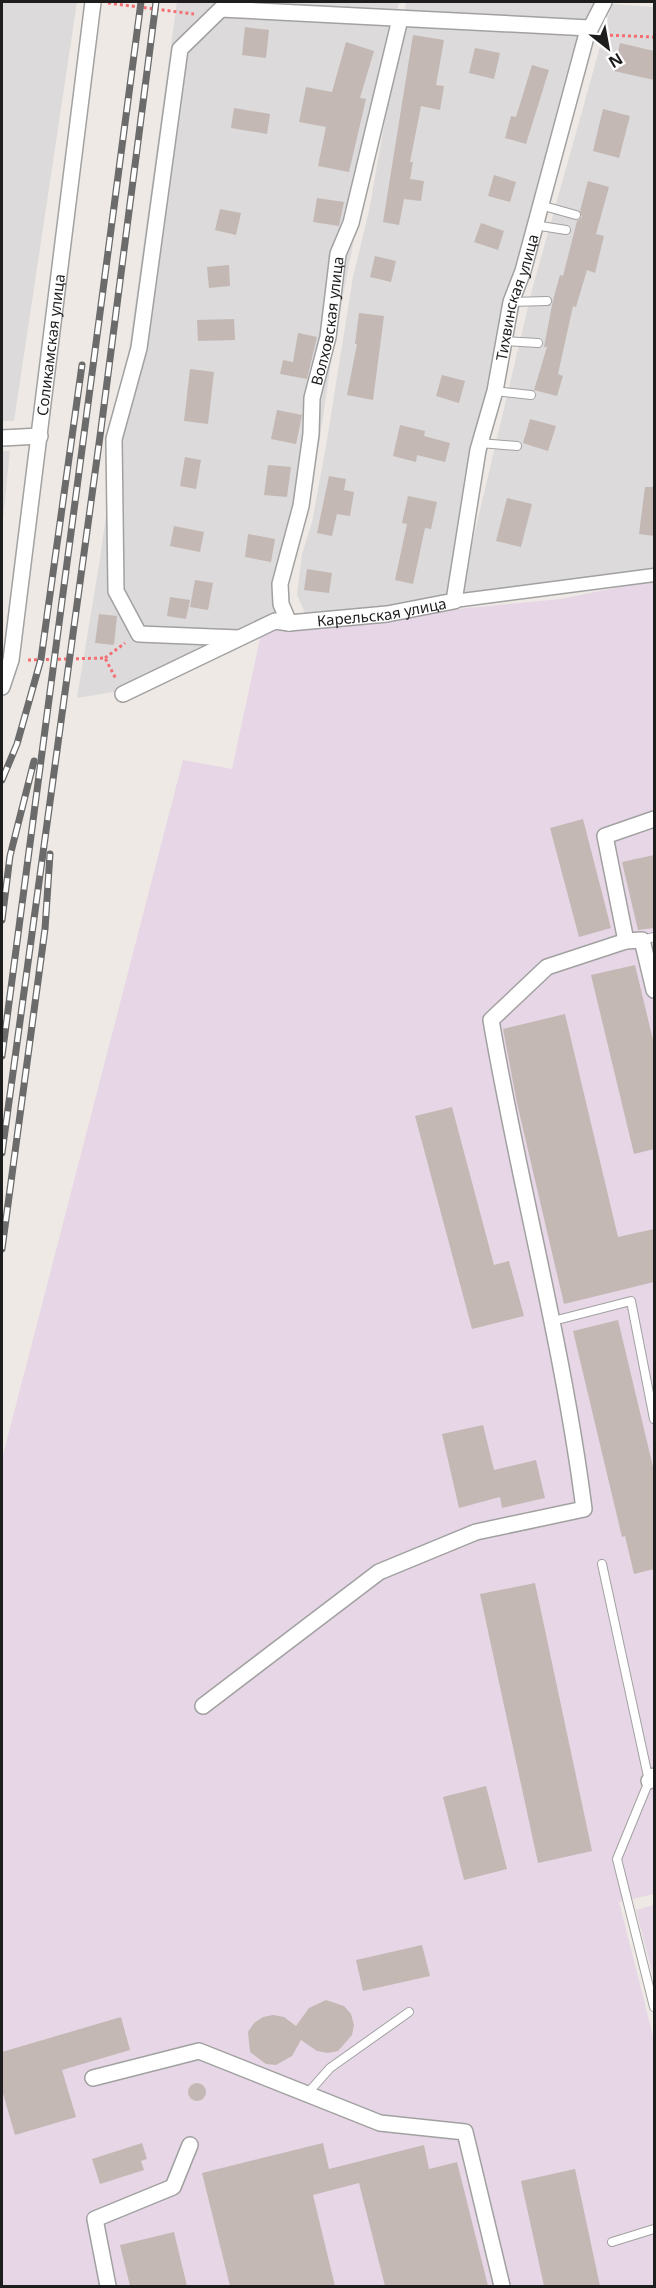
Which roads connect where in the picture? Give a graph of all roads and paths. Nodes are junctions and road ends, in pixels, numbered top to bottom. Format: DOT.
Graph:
graph roads {
  1 [pos="93,2"];
  2 [pos="604,2"];
  3 [pos="400,19"];
  4 [pos="590,28"];
  5 [pos="538,204"];
  6 [pos="576,215"];
  7 [pos="533,225"];
  8 [pos="566,230"];
  9 [pos="547,301"];
  10 [pos="511,302"];
  11 [pos="504,341"];
  12 [pos="538,343"];
  13 [pos="495,391"];
  14 [pos="531,395"];
  15 [pos="39,436"];
  16 [pos="2,438"];
  17 [pos="480,442"];
  18 [pos="517,446"];
  19 [pos="654,575"];
  20 [pos="454,601"];
  21 [pos="289,623"];
  22 [pos="139,634"];
  23 [pos="238,638"];
  24 [pos="105,658"];
  25 [pos="6,660"];
  26 [pos="2,687"];
  27 [pos="123,694"];
  28 [pos="654,819"];
  29 [pos="648,938"];
  30 [pos="626,941"];
  31 [pos="654,990"];
  32 [pos="553,1321"];
  33 [pos="654,1419"];
  34 [pos="602,1564"];
  35 [pos="203,1706"];
  36 [pos="652,1779"];
  37 [pos="654,2007"];
  38 [pos="410,2012"];
  39 [pos="93,2078"];
  40 [pos="307,2094"];
  41 [pos="190,2145"];
  42 [pos="654,2229"];
  43 [pos="612,2242"];
  44 [pos="108,2286"];
  45 [pos="502,2286"];
  1 -- 15 [label="street, Соликамская улица"];
  2 -- 4 [label="street, Тихвинская улица"];
  3 -- 4 [label="street"];
  3 -- 21 [label="street, Волховская улица"];
  3 -- 22 [label="street"];
  4 -- 5 [label="street, Тихвинская улица"];
  5 -- 6 [label="lane"];
  5 -- 7 [label="street, Тихвинская улица"];
  7 -- 8 [label="lane"];
  7 -- 10 [label="street, Тихвинская улица"];
  9 -- 10 [label="lane"];
  10 -- 11 [label="street, Тихвинская улица"];
  11 -- 12 [label="lane"];
  11 -- 13 [label="street, Тихвинская улица"];
  13 -- 14 [label="lane"];
  13 -- 17 [label="street, Тихвинская улица"];
  15 -- 16 [label="street"];
  15 -- 25 [label="street, Соликамская улица"];
  17 -- 18 [label="lane"];
  17 -- 20 [label="street, Тихвинская улица"];
  19 -- 20 [label="street, Карельская улица"];
  20 -- 21 [label="street, Карельская улица"];
  21 -- 23 [label="street, Карельская улица"];
  22 -- 23 [label="street"];
  22 -- 24 [label="path"];
  23 -- 27 [label="street, Карельская улица"];
  24 -- 25 [label="path"];
  24 -- 27 [label="path"];
  25 -- 26 [label="street, Соликамская улица"];
  28 -- 30 [label="street"];
  29 -- 30 [label="street"];
  29 -- 31 [label="street"];
  30 -- 32 [label="street"];
  32 -- 33 [label="lane"];
  32 -- 35 [label="street"];
  34 -- 36 [label="lane"];
  36 -- 37 [label="lane"];
  38 -- 40 [label="lane"];
  39 -- 40 [label="street"];
  40 -- 45 [label="street"];
  41 -- 44 [label="street"];
  42 -- 43 [label="lane"];
}
